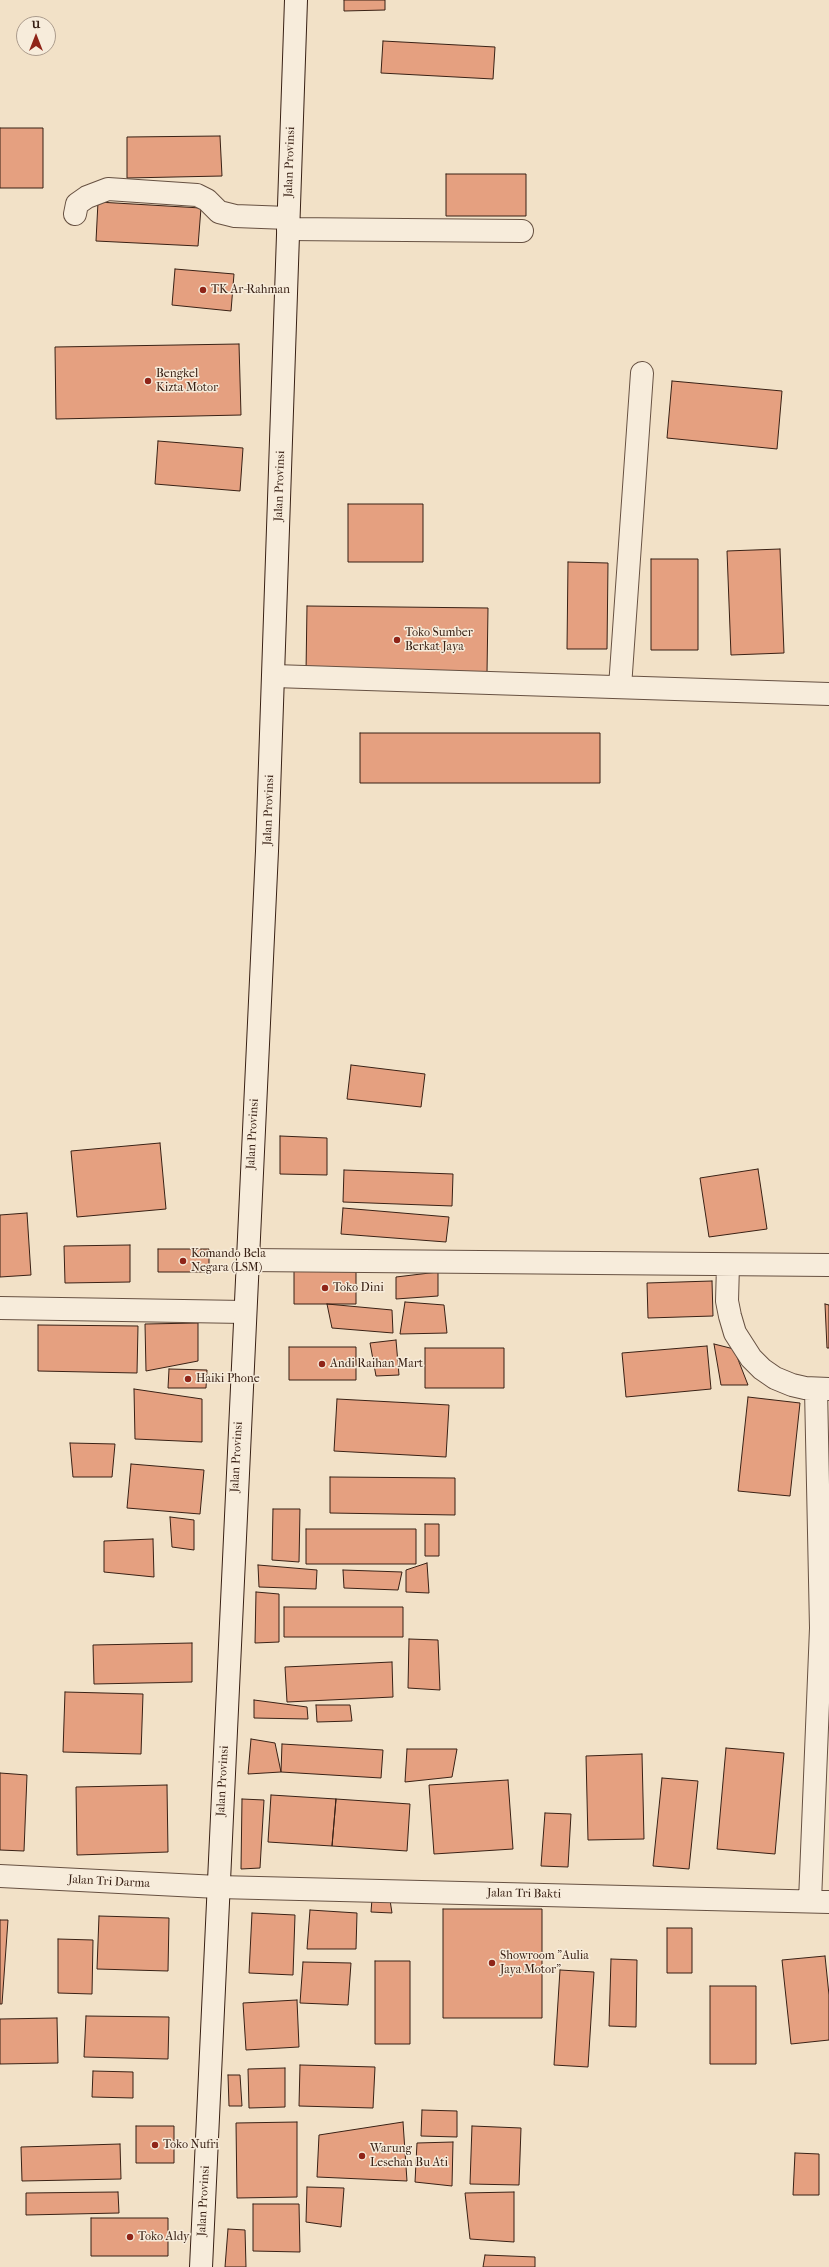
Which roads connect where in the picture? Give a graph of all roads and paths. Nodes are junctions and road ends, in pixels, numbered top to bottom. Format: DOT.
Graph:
graph roads {
  1 [pos="296,0"];
  2 [pos="75,214"];
  3 [pos="288,224"];
  4 [pos="522,231"];
  5 [pos="642,373"];
  6 [pos="274,676"];
  7 [pos="620,687"];
  8 [pos="829,694"];
  9 [pos="248,1260"];
  10 [pos="728,1265"];
  11 [pos="829,1265"];
  12 [pos="0,1308"];
  13 [pos="244,1312"];
  14 [pos="822,1389"];
  15 [pos="0,1876"];
  16 [pos="218,1887"];
  17 [pos="820,1902"];
  18 [pos="201,2267"];
  1 -- 3 [label="street, Jalan Provinsi"];
  2 -- 3 [label="street"];
  3 -- 4 [label="street"];
  3 -- 6 [label="street, Jalan Provinsi"];
  5 -- 7 [label="street"];
  6 -- 7 [label="street"];
  6 -- 9 [label="street, Jalan Provinsi"];
  7 -- 8 [label="street"];
  9 -- 10 [label="street"];
  9 -- 13 [label="street, Jalan Provinsi"];
  10 -- 11 [label="street"];
  10 -- 14 [label="street"];
  12 -- 13 [label="street"];
  13 -- 16 [label="street, Jalan Provinsi"];
  14 -- 17 [label="street"];
  15 -- 16 [label="street, Jalan Tri Darma"];
  16 -- 17 [label="street, Jalan Tri Bakti"];
  16 -- 18 [label="street, Jalan Provinsi"];
}
